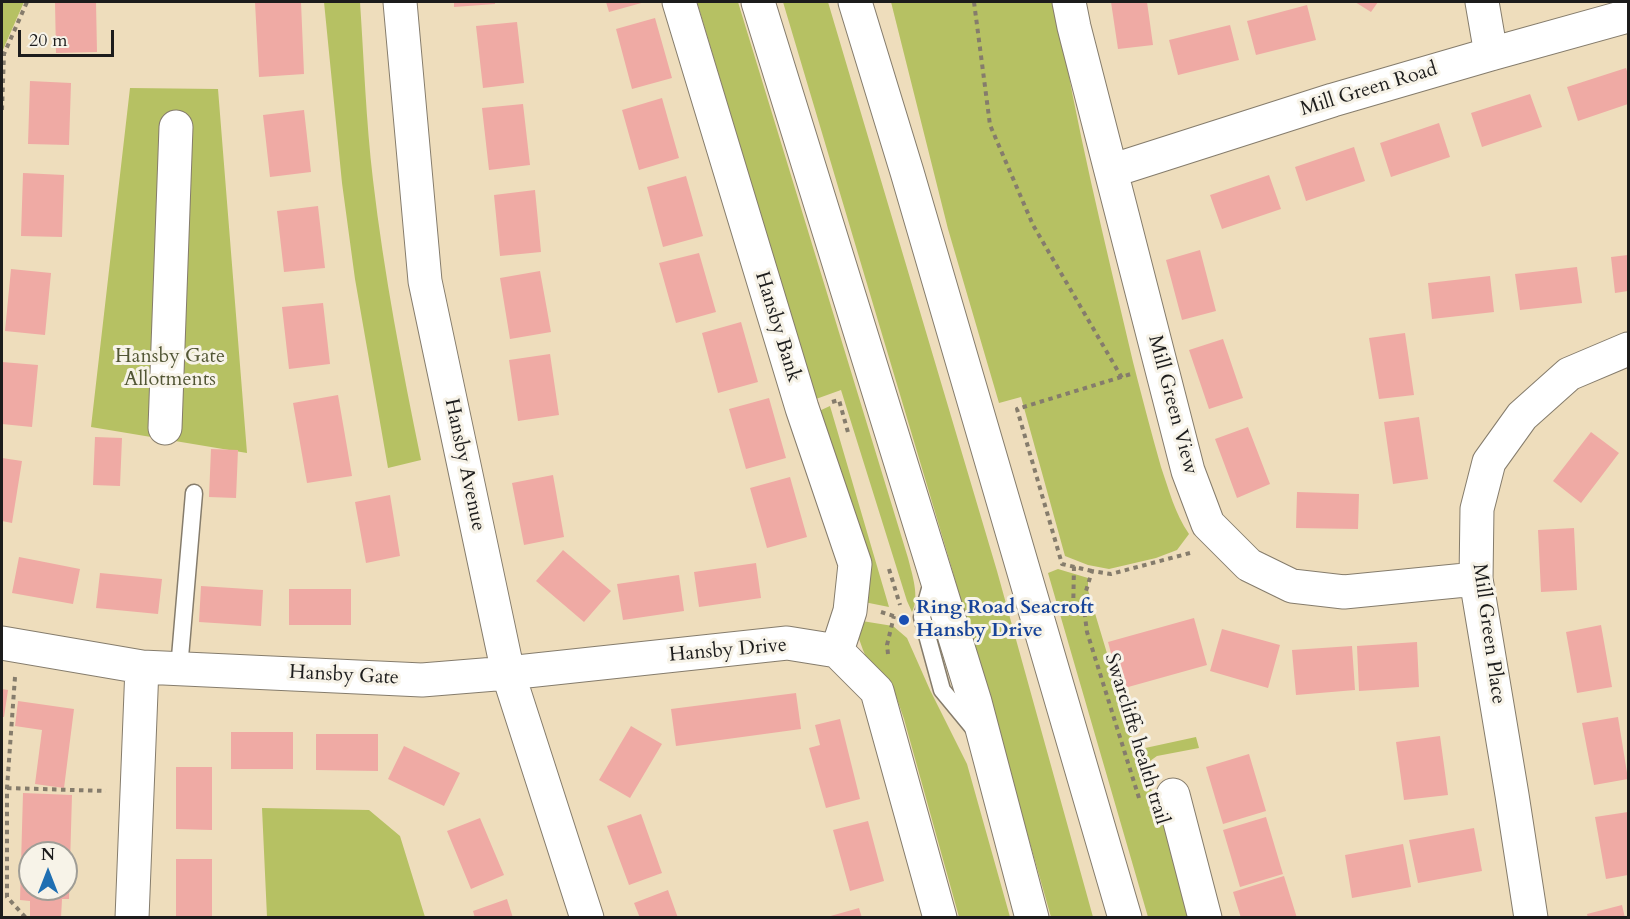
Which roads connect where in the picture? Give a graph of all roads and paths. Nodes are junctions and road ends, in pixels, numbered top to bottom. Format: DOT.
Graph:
graph roads {
  1 [pos="27,2"];
  2 [pos="400,2"];
  3 [pos="680,2"];
  4 [pos="758,2"];
  5 [pos="855,2"];
  6 [pos="974,2"];
  7 [pos="1070,2"];
  8 [pos="1482,2"];
  9 [pos="1629,16"];
  10 [pos="1491,54"];
  11 [pos="2,110"];
  12 [pos="176,127"];
  13 [pos="1111,171"];
  14 [pos="1629,349"];
  15 [pos="1161,364"];
  16 [pos="1122,378"];
  17 [pos="839,400"];
  18 [pos="165,428"];
  19 [pos="851,444"];
  20 [pos="194,493"];
  21 [pos="1195,544"];
  22 [pos="1074,566"];
  23 [pos="1092,571"];
  24 [pos="1476,579"];
  25 [pos="1073,620"];
  26 [pos="9,645"];
  27 [pos="837,651"];
  28 [pos="142,667"];
  29 [pos="179,669"];
  30 [pos="508,673"];
  31 [pos="7,788"];
  32 [pos="1176,789"];
  33 [pos="137,792"];
  34 [pos="1140,803"];
  35 [pos="4,843"];
  36 [pos="4,879"];
  37 [pos="26,918"];
  38 [pos="132,918"];
  39 [pos="587,918"];
  40 [pos="940,918"];
  41 [pos="1032,918"];
  42 [pos="1125,918"];
  43 [pos="1205,918"];
  44 [pos="1531,918"];
  1 -- 11 [label="path"];
  2 -- 30 [label="main road, Hansby Avenue"];
  3 -- 27 [label="main road, Hansby Bank"];
  4 -- 41 [label="main road"];
  5 -- 42 [label="main road"];
  6 -- 16 [label="path"];
  7 -- 13 [label="main road, Mill Green View"];
  8 -- 10 [label="main road"];
  9 -- 10 [label="main road, Mill Green Road"];
  10 -- 13 [label="main road, Mill Green Road"];
  12 -- 18 [label="main road"];
  13 -- 15 [label="main road, Mill Green View"];
  14 -- 24 [label="main road, Mill Green Place"];
  15 -- 16 [label="path"];
  15 -- 24 [label="main road, Mill Green View"];
  16 -- 22 [label="path"];
  17 -- 19 [label="path"];
  20 -- 29 [label="lane"];
  21 -- 23 [label="path"];
  22 -- 23 [label="path"];
  22 -- 25 [label="path"];
  23 -- 34 [label="path, Swarcliffe health trail"];
  24 -- 44 [label="main road, Mill Green Place"];
  26 -- 28 [label="main road, Hansby Gate"];
  26 -- 31 [label="path"];
  27 -- 30 [label="main road, Hansby Drive"];
  27 -- 40 [label="main road"];
  28 -- 29 [label="main road, Hansby Gate"];
  28 -- 33 [label="main road"];
  29 -- 30 [label="main road, Hansby Gate"];
  30 -- 39 [label="main road, Hansby Avenue"];
  31 -- 33 [label="path"];
  31 -- 35 [label="path"];
  32 -- 43 [label="main road"];
  33 -- 38 [label="main road"];
  35 -- 36 [label="path"];
  36 -- 37 [label="path"];
}
